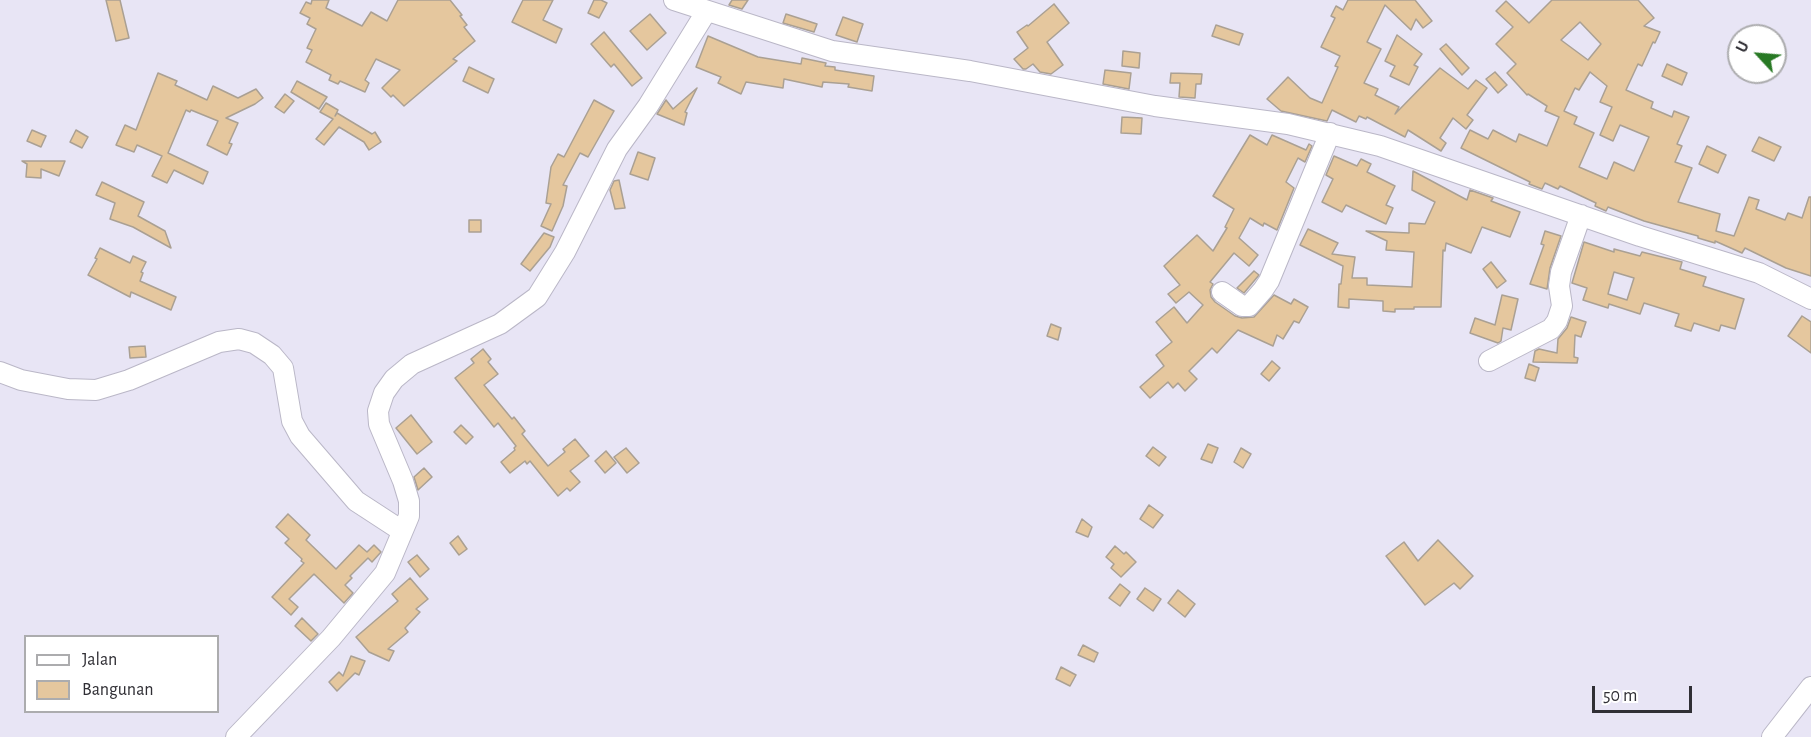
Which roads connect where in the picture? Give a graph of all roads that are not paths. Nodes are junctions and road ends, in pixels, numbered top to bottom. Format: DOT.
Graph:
graph roads {
  1 [pos="674,0"];
  2 [pos="706,12"];
  3 [pos="1330,133"];
  4 [pos="1581,215"];
  5 [pos="1222,291"];
  6 [pos="1811,299"];
  7 [pos="1489,362"];
  8 [pos="0,372"];
  9 [pos="402,531"];
  10 [pos="1811,687"];
  11 [pos="236,737"];
  12 [pos="1772,737"];
  1 -- 2 [label="street"];
  2 -- 3 [label="street"];
  2 -- 9 [label="street"];
  3 -- 4 [label="street"];
  3 -- 5 [label="street"];
  4 -- 6 [label="street"];
  4 -- 7 [label="street"];
  8 -- 9 [label="street"];
  9 -- 11 [label="street"];
  10 -- 12 [label="street"];
}
